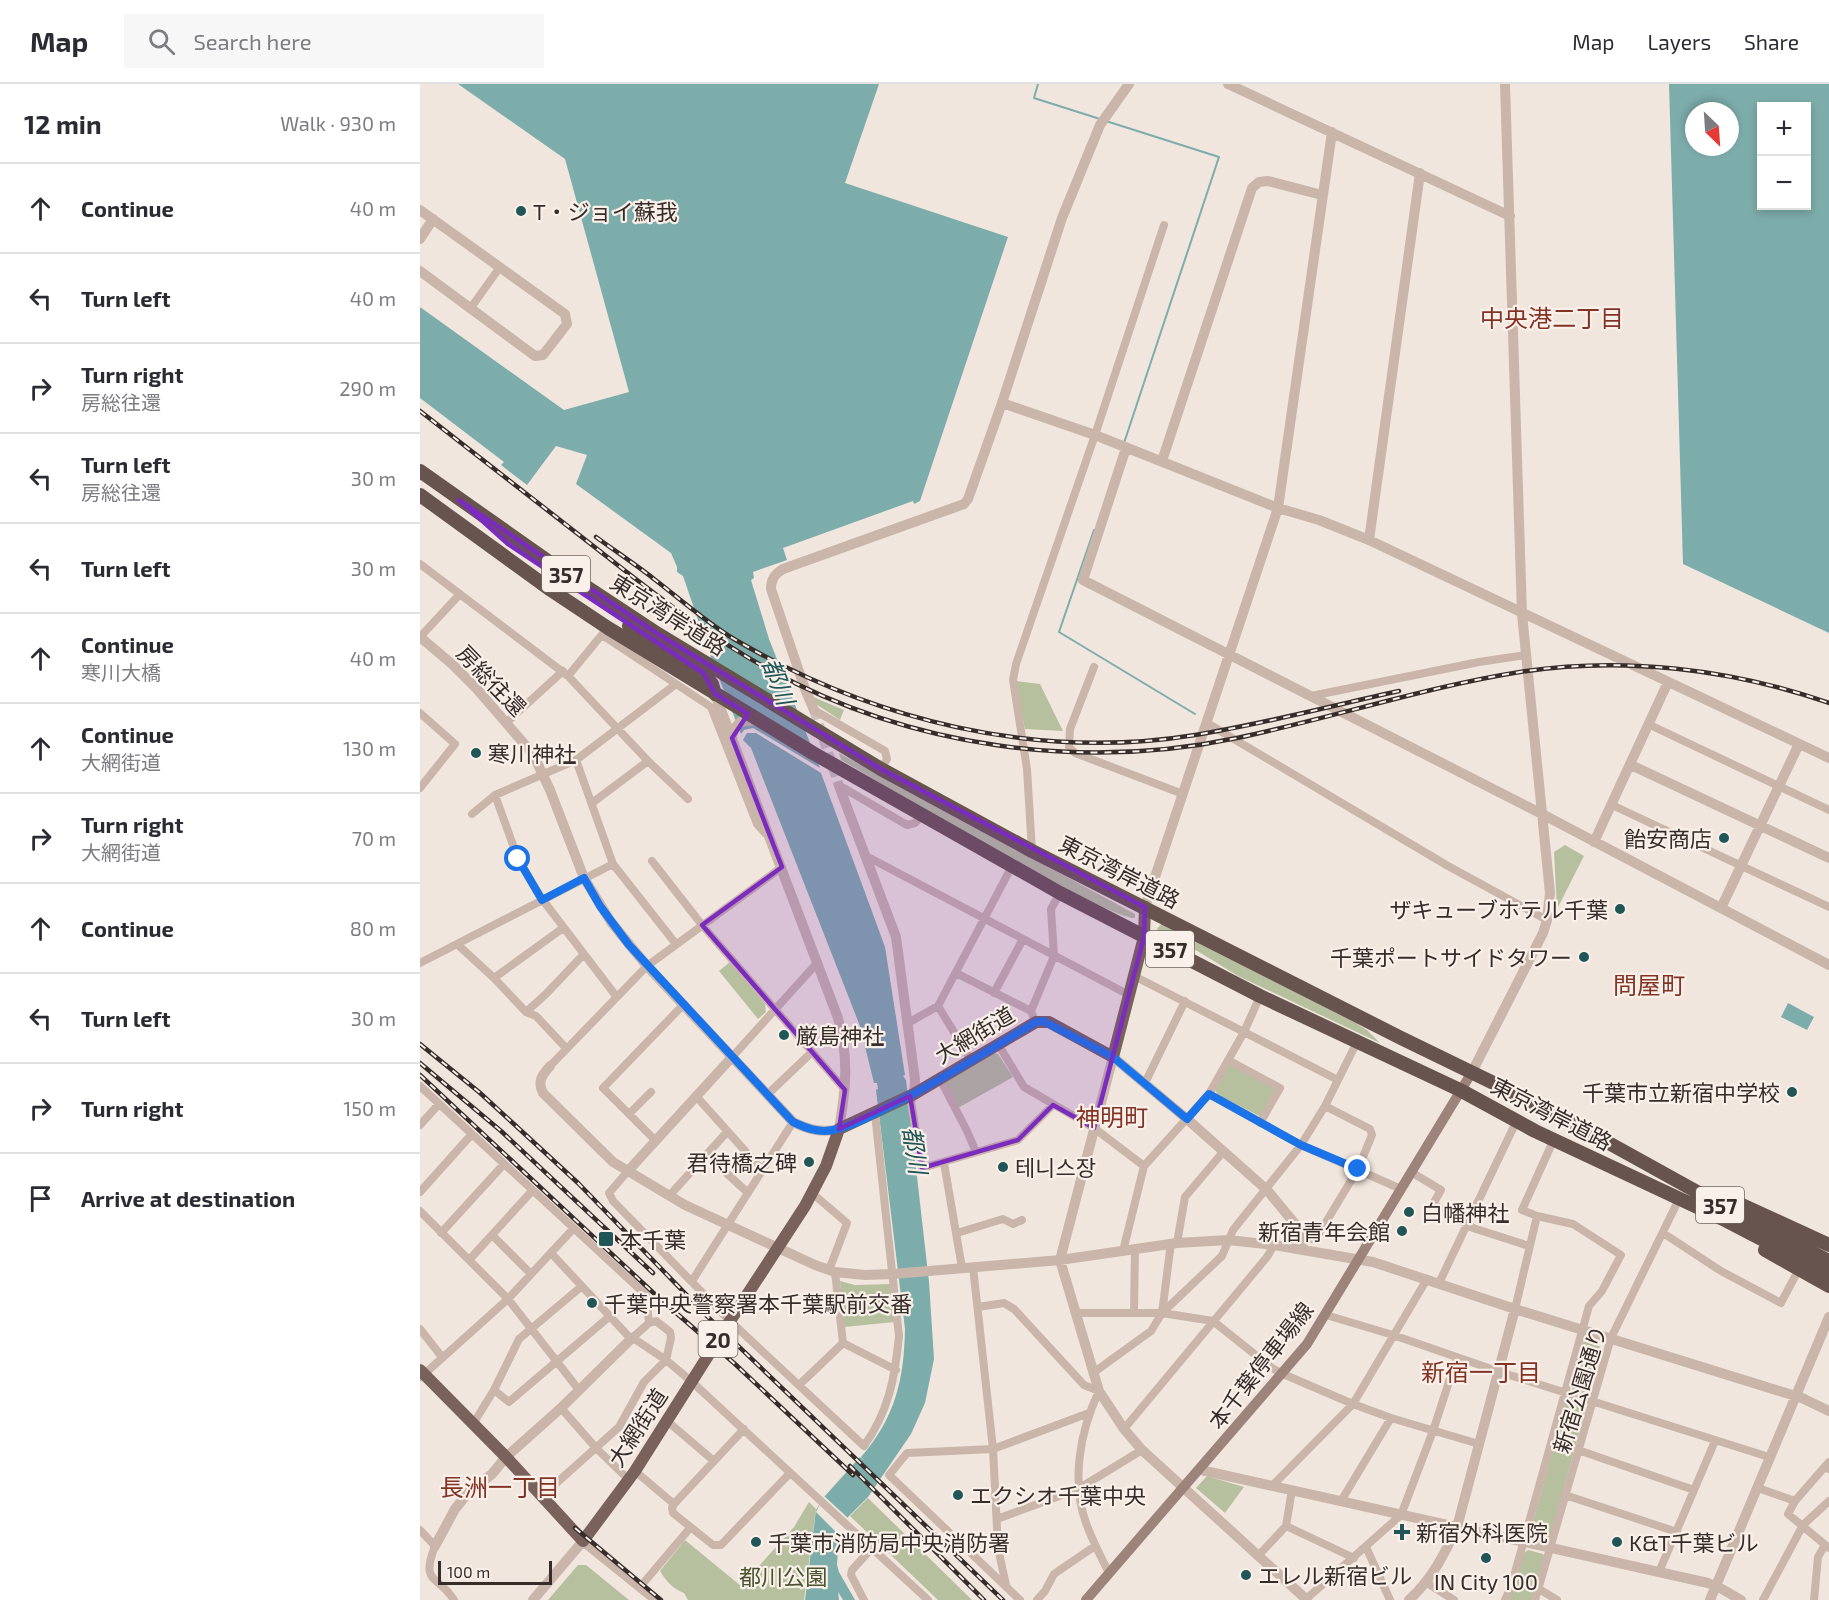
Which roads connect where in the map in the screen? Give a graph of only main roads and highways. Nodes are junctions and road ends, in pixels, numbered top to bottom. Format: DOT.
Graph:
graph roads {
  1 [pos="422,477"];
  2 [pos="420,495"];
  3 [pos="459,500"];
  4 [pos="721,698"];
  5 [pos="1145,907"];
  6 [pos="1144,937"];
  7 [pos="1472,1071"];
  8 [pos="1460,1089"];
  9 [pos="1626,1152"];
  10 [pos="1706,1212"];
  11 [pos="1829,1245"];
  12 [pos="1829,1262"];
  13 [pos="1829,1274"];
  14 [pos="1829,1286"];
  15 [pos="421,1374"];
  16 [pos="1086,1600"];
  1 -- 3 [label="highway, 東京湾岸道路 / 357"];
  2 -- 4 [label="highway, 東京湾岸道路 / 357"];
  3 -- 4 [label="highway"];
  3 -- 5 [label="highway, 東京湾岸道路 / 357"];
  4 -- 6 [label="highway, 東京湾岸道路 / 357"];
  5 -- 6 [label="main road"];
  5 -- 7 [label="highway, 東京湾岸道路 / 357"];
  6 -- 8 [label="highway, 東京湾岸道路 / 357"];
  6 -- 15 [label="main road, 大網街道 / 20"];
  7 -- 8 [label="main road, 本千葉停車場線"];
  7 -- 9 [label="highway, 東京湾岸道路 / 357"];
  8 -- 10 [label="highway, 東京湾岸道路 / 357"];
  8 -- 16 [label="main road, 本千葉停車場線"];
  9 -- 11 [label="highway, 357"];
  9 -- 12 [label="highway, 東京湾岸道路 / 357"];
  10 -- 13 [label="highway, 東京湾岸道路 / 357"];
  10 -- 14 [label="highway, 357"];
}
